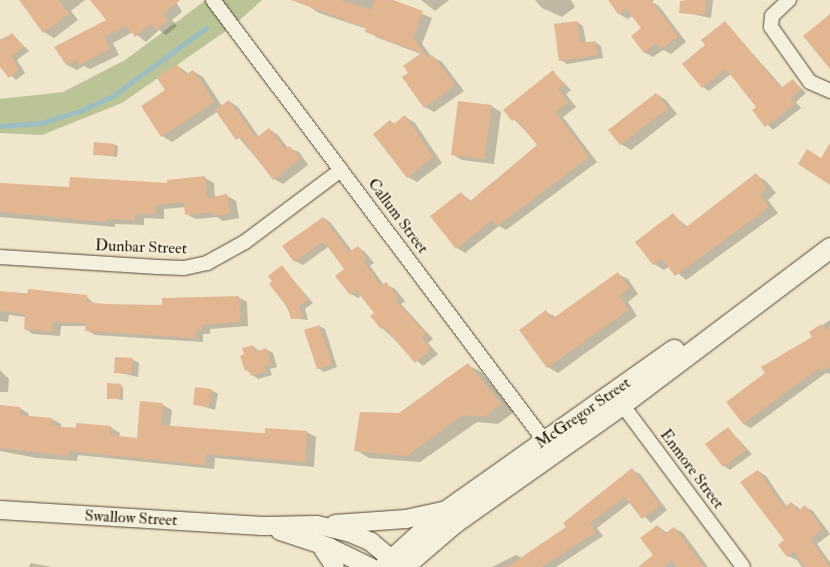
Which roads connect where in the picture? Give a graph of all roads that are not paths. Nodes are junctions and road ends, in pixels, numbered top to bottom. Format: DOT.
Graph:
graph roads {
  1 [pos="213,0"];
  2 [pos="789,0"];
  3 [pos="830,91"];
  4 [pos="341,170"];
  5 [pos="830,248"];
  6 [pos="0,257"];
  7 [pos="617,399"];
  8 [pos="549,447"];
  9 [pos="0,510"];
  10 [pos="447,510"];
  11 [pos="317,525"];
  12 [pos="263,526"];
  13 [pos="320,544"];
  14 [pos="393,565"];
  15 [pos="334,567"];
  16 [pos="370,567"];
  17 [pos="744,567"];
  1 -- 4 [label="street, Callum Street"];
  2 -- 3 [label="street"];
  4 -- 6 [label="street, Dunbar Street"];
  4 -- 8 [label="street, Callum Street"];
  5 -- 7 [label="main road, McGregor Street"];
  7 -- 8 [label="main road, McGregor Street"];
  7 -- 17 [label="street, Enmore Street"];
  8 -- 10 [label="main road, McGregor Street"];
  8 -- 14 [label="main road, McGregor Street"];
  9 -- 12 [label="street, Swallow Street"];
  10 -- 11 [label="street"];
  10 -- 14 [label="main road, McGregor Street"];
  11 -- 12 [label="street, Swallow Street"];
  11 -- 14 [label="street, Swallow Street"];
  12 -- 13 [label="street, Swallow Street"];
  13 -- 15 [label="street"];
  13 -- 16 [label="street, Swallow Street"];
}
